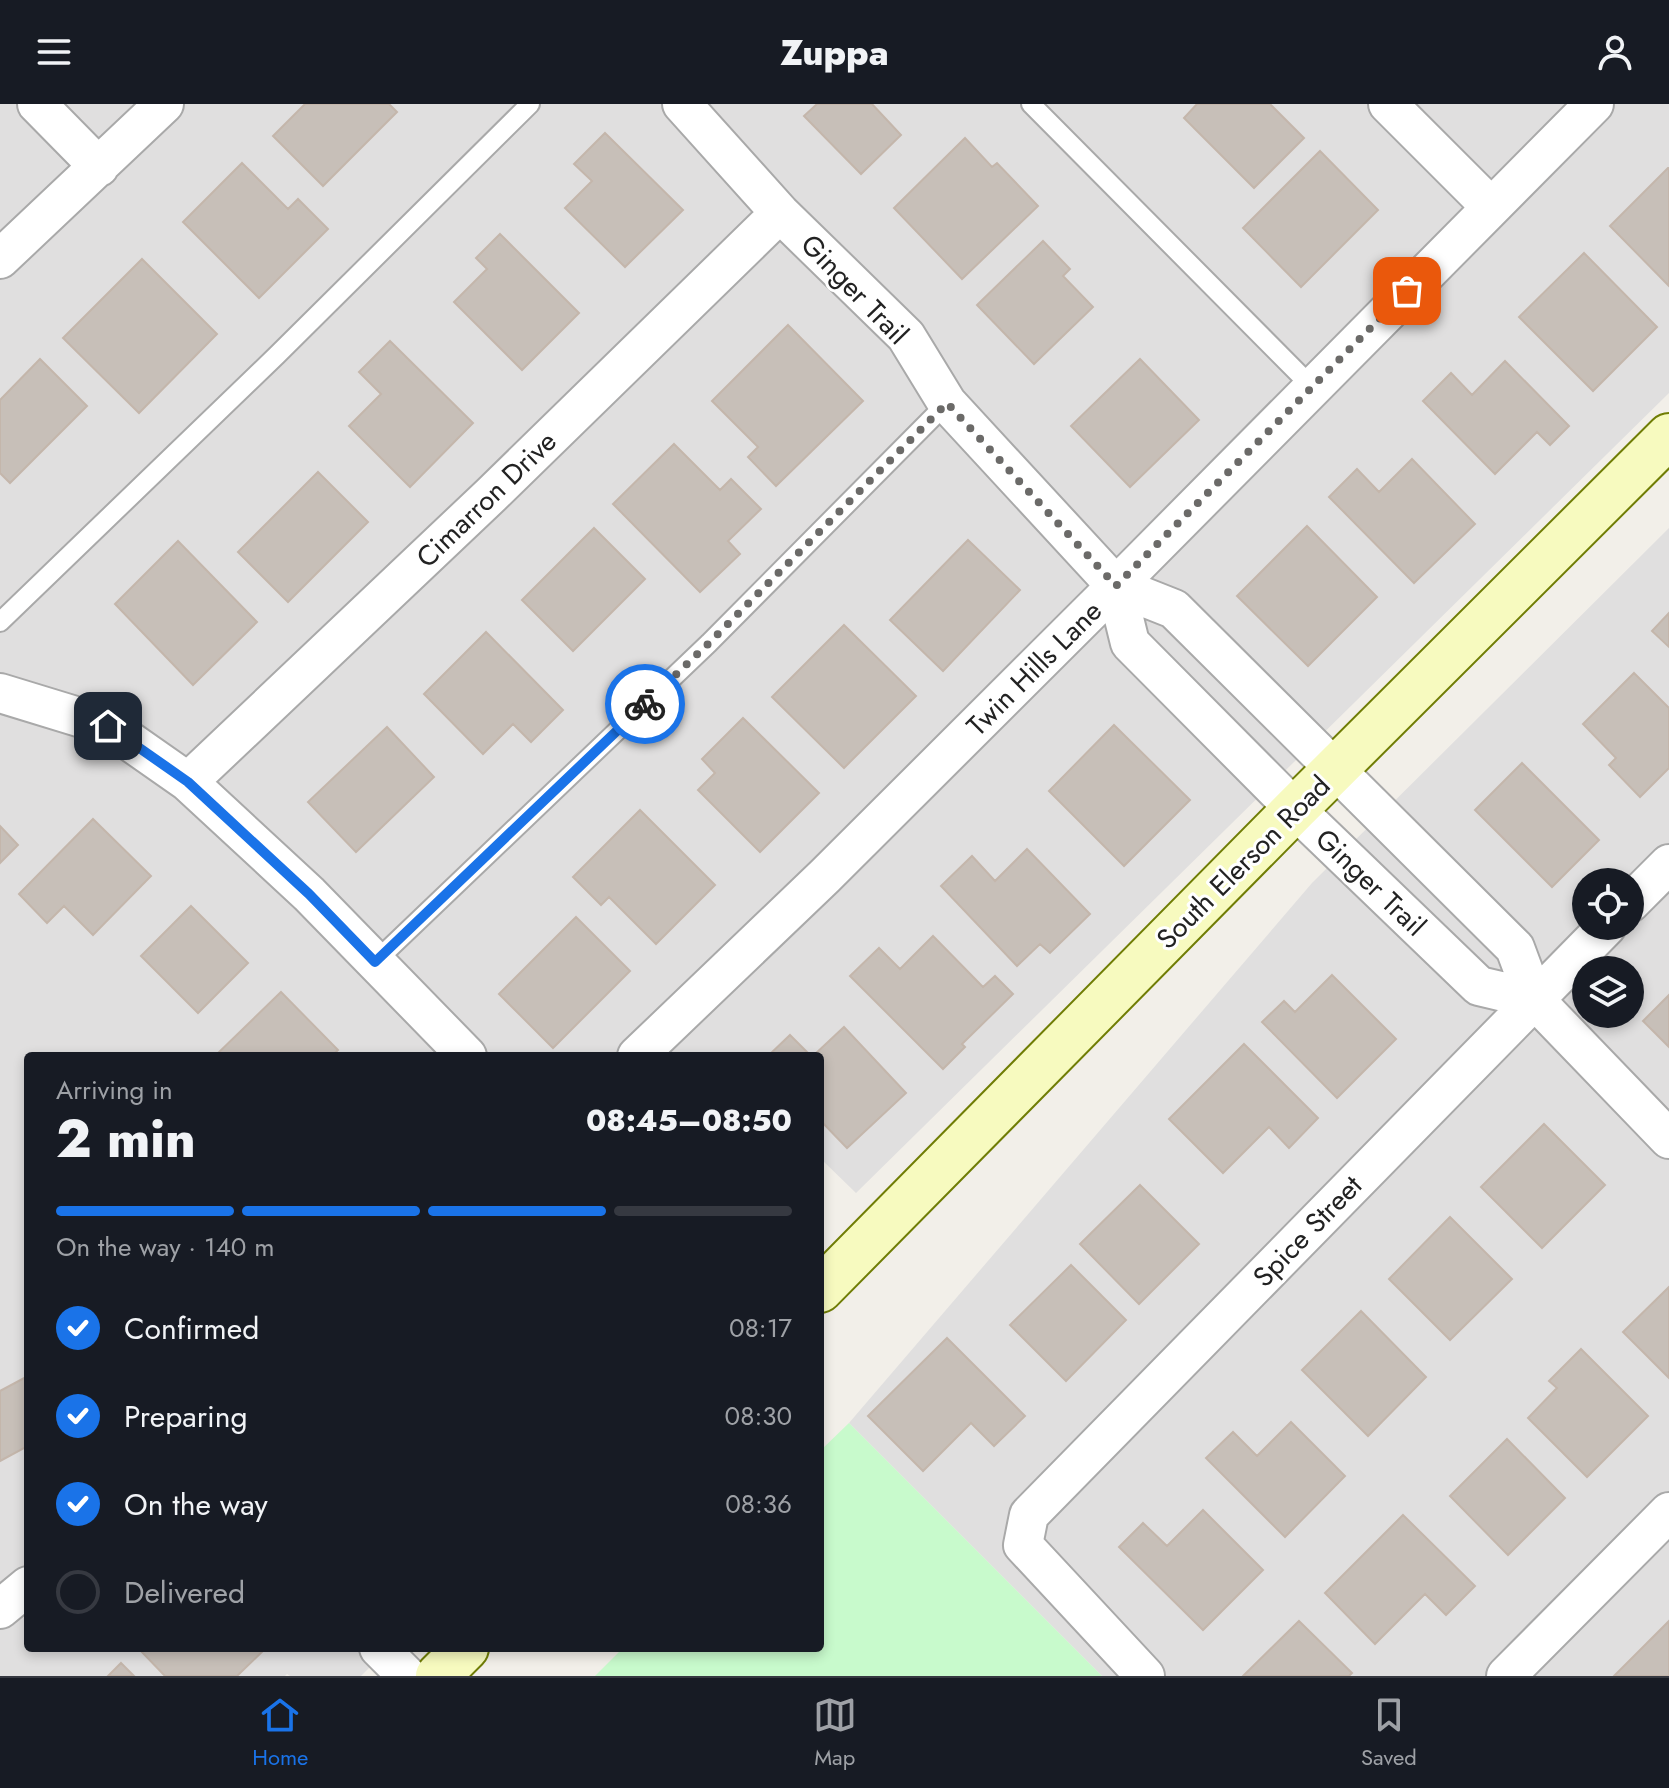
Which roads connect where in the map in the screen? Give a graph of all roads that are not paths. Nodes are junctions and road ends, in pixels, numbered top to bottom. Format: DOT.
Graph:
graph roads {
  1 [pos="37,104"];
  2 [pos="164,104"];
  3 [pos="530,104"];
  4 [pos="682,104"];
  5 [pos="1031,104"];
  6 [pos="1388,104"];
  7 [pos="1594,104"];
  8 [pos="99,167"];
  9 [pos="1491,207"];
  10 [pos="780,213"];
  11 [pos="0,259"];
  12 [pos="1312,387"];
  13 [pos="947,403"];
  14 [pos="1669,436"];
  15 [pos="1116,586"];
  16 [pos="0,622"];
  17 [pos="0,693"];
  18 [pos="1335,770"];
  19 [pos="188,782"];
  20 [pos="1295,809"];
  21 [pos="1669,864"];
  22 [pos="1644,889"];
  23 [pos="1593,940"];
  24 [pos="375,962"];
  25 [pos="1534,999"];
  26 [pos="463,1052"];
  27 [pos="641,1052"];
  28 [pos="1669,1139"];
  29 [pos="824,1286"];
  30 [pos="1669,1512"];
  31 [pos="24,1589"];
  32 [pos="0,1609"];
  33 [pos="383,1652"];
  34 [pos="462,1652"];
  35 [pos="407,1676"];
  36 [pos="438,1676"];
  37 [pos="1145,1676"];
  38 [pos="1506,1676"];
  1 -- 8 [label="street"];
  2 -- 8 [label="street"];
  3 -- 16 [label="lane"];
  4 -- 10 [label="street, Ginger Trail"];
  5 -- 12 [label="lane"];
  6 -- 9 [label="street"];
  7 -- 9 [label="street, Twin Hills Lane"];
  8 -- 11 [label="street"];
  9 -- 12 [label="street, Twin Hills Lane"];
  10 -- 13 [label="street, Ginger Trail"];
  10 -- 19 [label="street, Cimarron Drive"];
  12 -- 15 [label="street, Twin Hills Lane"];
  13 -- 15 [label="street, Ginger Trail"];
  13 -- 24 [label="lane"];
  14 -- 18 [label="street, South Elerson Road"];
  15 -- 18 [label="street, Ginger Trail"];
  15 -- 20 [label="street, Ginger Trail"];
  15 -- 27 [label="street, Twin Hills Lane"];
  17 -- 19 [label="street"];
  18 -- 20 [label="street, South Elerson Road"];
  18 -- 25 [label="street, Ginger Trail"];
  19 -- 24 [label="street"];
  20 -- 25 [label="street, Ginger Trail"];
  20 -- 29 [label="street, South Elerson Road"];
  21 -- 22 [label="street"];
  23 -- 25 [label="street, Spice Street"];
  24 -- 26 [label="street"];
  25 -- 28 [label="street, Ginger Trail"];
  25 -- 37 [label="street, Spice Street"];
  30 -- 38 [label="street"];
  31 -- 32 [label="street"];
  33 -- 35 [label="street"];
  34 -- 36 [label="street"];
}
